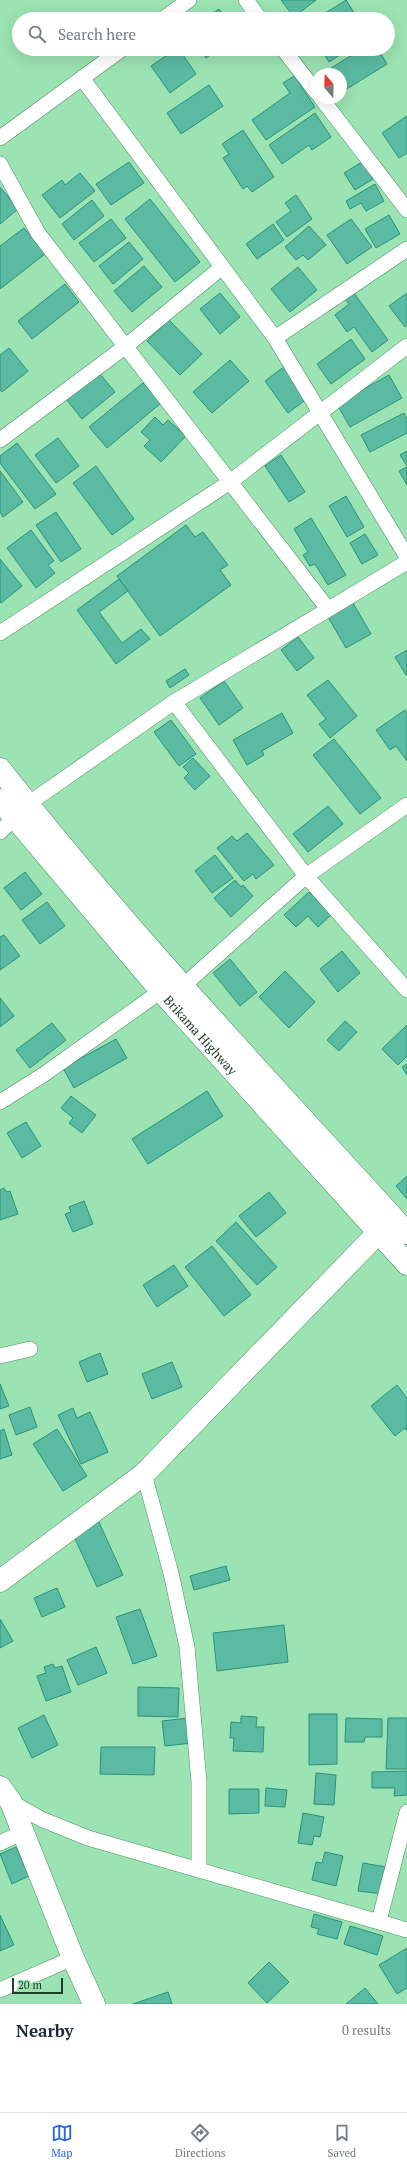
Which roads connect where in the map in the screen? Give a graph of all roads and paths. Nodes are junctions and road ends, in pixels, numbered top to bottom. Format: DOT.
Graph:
graph roads {
  1 [pos="189,0"];
  2 [pos="246,0"];
  3 [pos="173,12"];
  4 [pos="255,12"];
  5 [pos="112,56"];
  6 [pos="288,56"];
  7 [pos="82,78"];
  8 [pos="311,85"];
  9 [pos="326,104"];
  10 [pos="0,138"];
  11 [pos="0,164"];
  12 [pos="407,210"];
  13 [pos="407,249"];
  14 [pos="221,268"];
  15 [pos="275,338"];
  16 [pos="126,346"];
  17 [pos="407,346"];
  18 [pos="320,411"];
  19 [pos="0,440"];
  20 [pos="230,482"];
  21 [pos="407,557"];
  22 [pos="407,562"];
  23 [pos="328,610"];
  24 [pos="0,633"];
  25 [pos="174,702"];
  26 [pos="0,769"];
  27 [pos="0,800"];
  28 [pos="407,805"];
  29 [pos="14,818"];
  30 [pos="306,876"];
  31 [pos="183,986"];
  32 [pos="407,990"];
  33 [pos="161,991"];
  34 [pos="0,1102"];
  35 [pos="378,1233"];
  36 [pos="407,1233"];
  37 [pos="407,1264"];
  38 [pos="30,1349"];
  39 [pos="0,1356"];
  40 [pos="144,1474"];
  41 [pos="0,1581"];
  42 [pos="6,1795"];
  43 [pos="407,1812"];
  44 [pos="23,1832"];
  45 [pos="0,1843"];
  46 [pos="199,1869"];
  47 [pos="379,1921"];
  48 [pos="407,1930"];
  49 [pos="73,1958"];
  50 [pos="0,1990"];
  51 [pos="94,2004"];
  1 -- 3 [label="street"];
  2 -- 4 [label="street"];
  5 -- 7 [label="street"];
  6 -- 8 [label="street"];
  7 -- 10 [label="street"];
  7 -- 14 [label="street"];
  9 -- 12 [label="street"];
  11 -- 16 [label="street"];
  13 -- 15 [label="street"];
  14 -- 15 [label="street"];
  14 -- 16 [label="street"];
  15 -- 18 [label="street"];
  16 -- 19 [label="street"];
  16 -- 20 [label="street"];
  17 -- 18 [label="street"];
  18 -- 20 [label="street"];
  18 -- 21 [label="street"];
  20 -- 23 [label="street"];
  20 -- 24 [label="street"];
  22 -- 23 [label="street"];
  23 -- 25 [label="street"];
  25 -- 29 [label="street"];
  25 -- 30 [label="street"];
  26 -- 29 [label="main road, Brikama Highway"];
  27 -- 29 [label="main road, Brikama Highway"];
  28 -- 30 [label="street"];
  29 -- 31 [label="main road, Brikama Highway"];
  29 -- 33 [label="main road, Brikama Highway"];
  30 -- 31 [label="street"];
  30 -- 32 [label="street"];
  31 -- 36 [label="main road, Brikama Highway"];
  33 -- 34 [label="street"];
  33 -- 35 [label="main road, Brikama Highway"];
  35 -- 37 [label="main road, Brikama Highway"];
  35 -- 40 [label="main road"];
  38 -- 39 [label="street"];
  40 -- 41 [label="main road"];
  40 -- 46 [label="street"];
  42 -- 44 [label="main road"];
  42 -- 46 [label="street"];
  43 -- 47 [label="street"];
  44 -- 45 [label="street"];
  44 -- 49 [label="main road"];
  46 -- 47 [label="street"];
  47 -- 48 [label="street"];
  49 -- 50 [label="street"];
  49 -- 51 [label="main road"];
}
